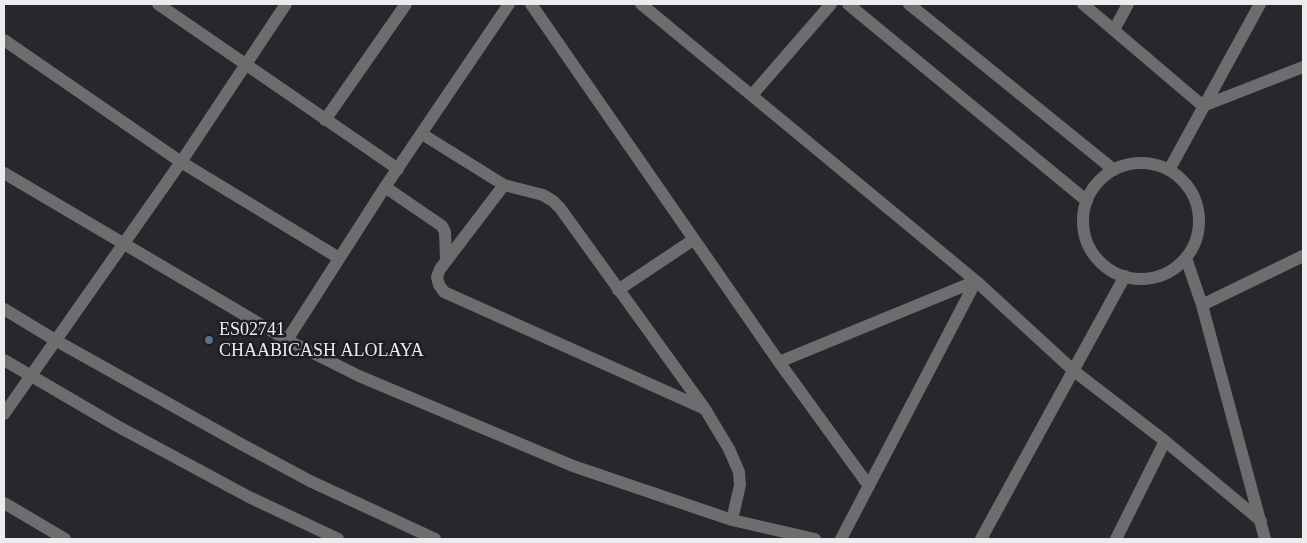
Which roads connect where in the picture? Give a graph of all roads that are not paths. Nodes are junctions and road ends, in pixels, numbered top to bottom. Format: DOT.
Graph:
graph roads {
  1 [pos="158,4"];
  2 [pos="286,4"];
  3 [pos="406,4"];
  4 [pos="509,4"];
  5 [pos="531,4"];
  6 [pos="641,4"];
  7 [pos="831,4"];
  8 [pos="848,4"];
  9 [pos="909,4"];
  10 [pos="1082,4"];
  11 [pos="1128,4"];
  12 [pos="1260,4"];
  13 [pos="1114,30"];
  14 [pos="4,40"];
  15 [pos="245,65"];
  16 [pos="1303,67"];
  17 [pos="752,95"];
  18 [pos="1203,106"];
  19 [pos="324,120"];
  20 [pos="422,134"];
  21 [pos="181,162"];
  22 [pos="398,169"];
  23 [pos="1114,170"];
  24 [pos="1169,170"];
  25 [pos="4,173"];
  26 [pos="504,185"];
  27 [pos="385,187"];
  28 [pos="1087,201"];
  29 [pos="694,240"];
  30 [pos="123,245"];
  31 [pos="1303,256"];
  32 [pos="339,258"];
  33 [pos="1186,258"];
  34 [pos="446,259"];
  35 [pos="1126,276"];
  36 [pos="976,281"];
  37 [pos="618,290"];
  38 [pos="1202,305"];
  39 [pos="4,309"];
  40 [pos="55,340"];
  41 [pos="287,340"];
  42 [pos="4,360"];
  43 [pos="779,362"];
  44 [pos="1074,371"];
  45 [pos="30,376"];
  46 [pos="705,410"];
  47 [pos="4,414"];
  48 [pos="1165,441"];
  49 [pos="869,486"];
  50 [pos="4,502"];
  51 [pos="732,520"];
  52 [pos="1260,521"];
  53 [pos="65,539"];
  54 [pos="338,539"];
  55 [pos="435,539"];
  56 [pos="815,539"];
  57 [pos="841,539"];
  58 [pos="981,539"];
  59 [pos="1116,539"];
  60 [pos="1265,539"];
  1 -- 15 [label="street"];
  2 -- 15 [label="street"];
  3 -- 19 [label="street"];
  4 -- 20 [label="street"];
  5 -- 29 [label="street"];
  6 -- 17 [label="street"];
  7 -- 17 [label="street"];
  8 -- 28 [label="street"];
  9 -- 23 [label="street"];
  10 -- 13 [label="street"];
  11 -- 13 [label="street"];
  12 -- 18 [label="street"];
  13 -- 18 [label="street"];
  14 -- 21 [label="street"];
  15 -- 19 [label="street"];
  15 -- 21 [label="street"];
  16 -- 18 [label="street"];
  17 -- 36 [label="street"];
  18 -- 24 [label="street"];
  19 -- 22 [label="street"];
  20 -- 22 [label="street"];
  20 -- 26 [label="street"];
  21 -- 30 [label="street"];
  21 -- 32 [label="street"];
  22 -- 27 [label="street"];
  23 -- 24 [label="street"];
  23 -- 28 [label="street"];
  24 -- 33 [label="street"];
  25 -- 30 [label="street"];
  26 -- 34 [label="street"];
  26 -- 37 [label="street"];
  27 -- 32 [label="street"];
  27 -- 34 [label="street"];
  28 -- 35 [label="street"];
  29 -- 37 [label="street"];
  29 -- 43 [label="street"];
  30 -- 40 [label="street"];
  30 -- 41 [label="street"];
  31 -- 38 [label="street"];
  32 -- 41 [label="street"];
  33 -- 35 [label="street"];
  33 -- 38 [label="street"];
  34 -- 46 [label="street"];
  35 -- 44 [label="street"];
  36 -- 43 [label="street"];
  36 -- 44 [label="street"];
  36 -- 49 [label="street"];
  37 -- 46 [label="street"];
  38 -- 52 [label="street"];
  39 -- 40 [label="street"];
  40 -- 45 [label="street"];
  40 -- 55 [label="street"];
  41 -- 51 [label="street"];
  42 -- 45 [label="street"];
  43 -- 49 [label="street"];
  44 -- 48 [label="street"];
  44 -- 58 [label="street"];
  45 -- 47 [label="street"];
  45 -- 54 [label="street"];
  46 -- 51 [label="street"];
  48 -- 52 [label="street"];
  48 -- 59 [label="street"];
  49 -- 57 [label="street"];
  50 -- 53 [label="street"];
  51 -- 56 [label="street"];
  52 -- 60 [label="street"];
}
